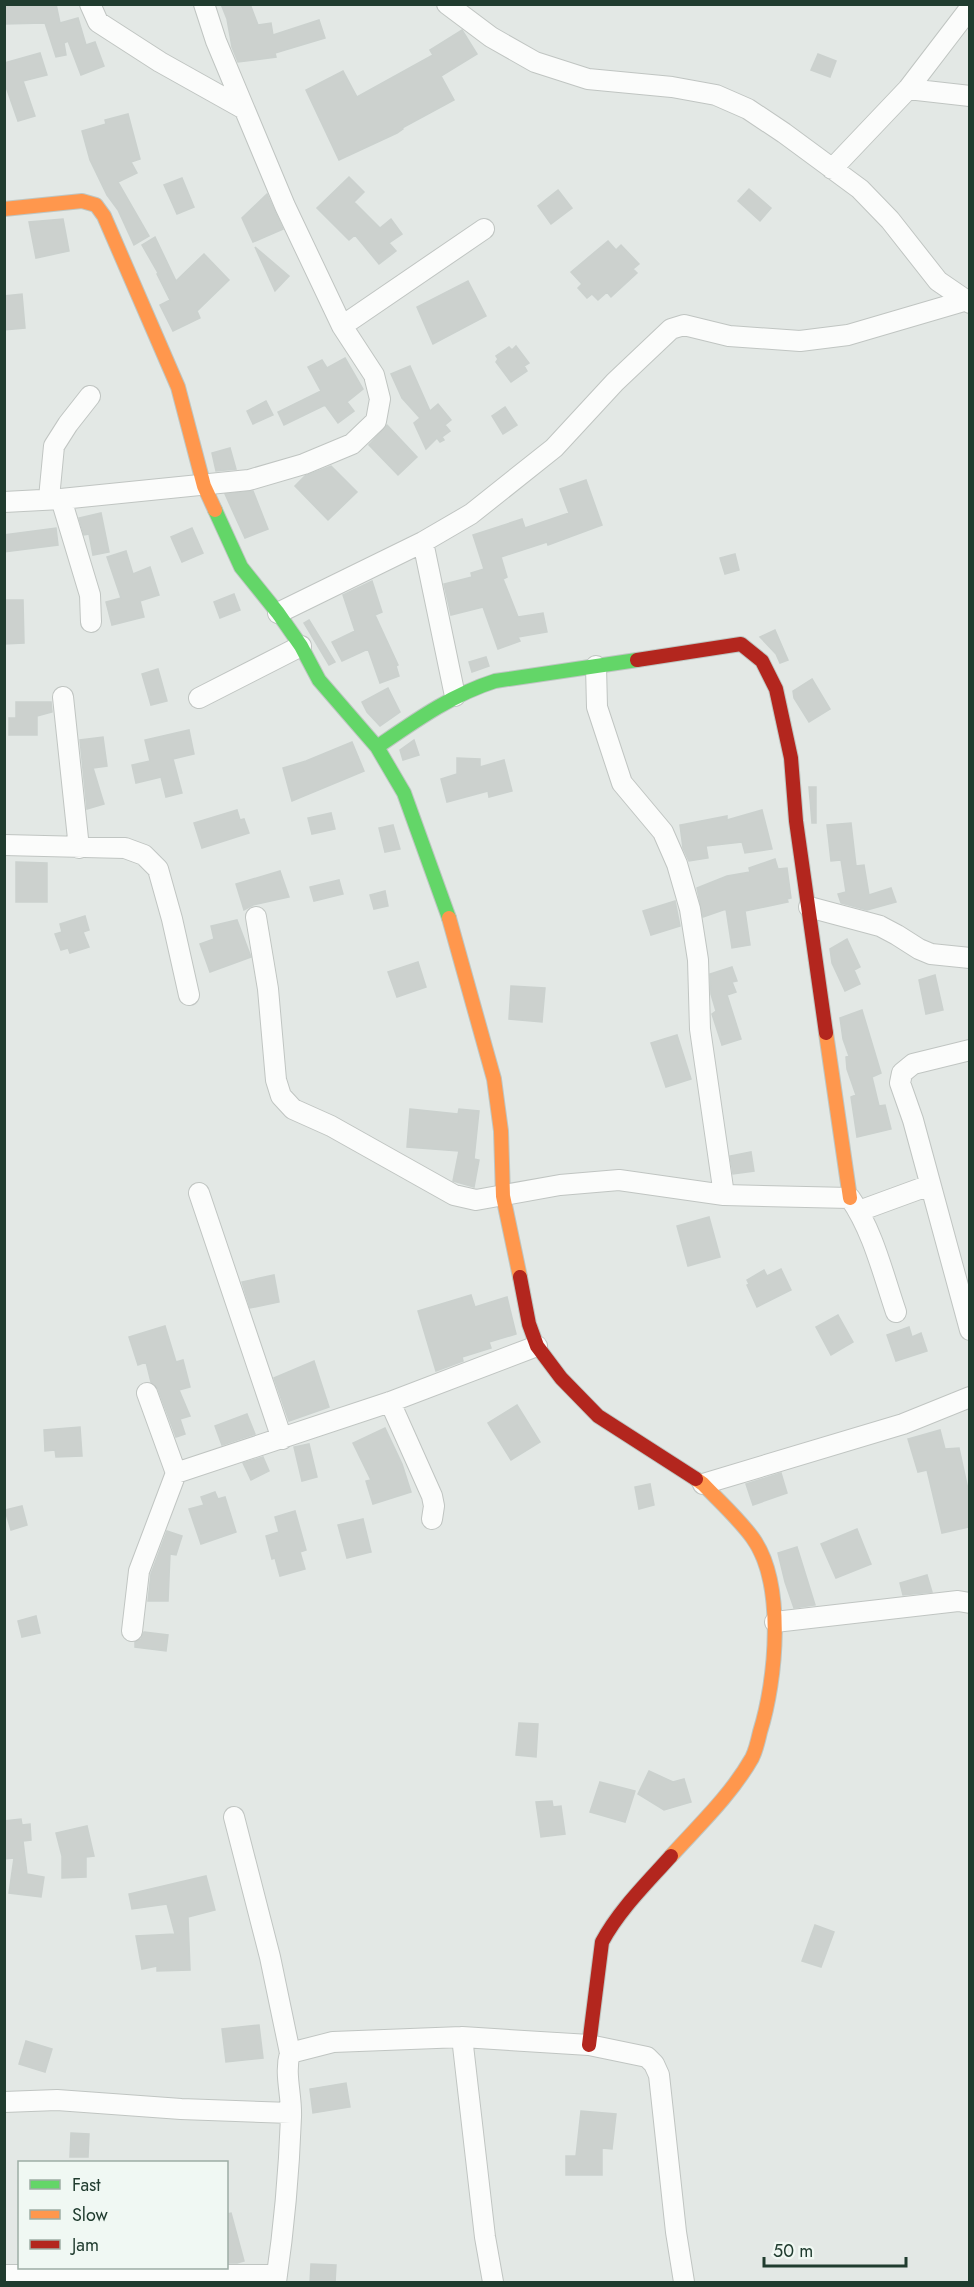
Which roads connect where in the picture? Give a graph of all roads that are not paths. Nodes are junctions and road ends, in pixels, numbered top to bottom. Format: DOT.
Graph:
graph roads {
  1 [pos="90,4"];
  2 [pos="204,4"];
  3 [pos="447,4"];
  4 [pos="969,8"];
  5 [pos="908,89"];
  6 [pos="969,96"];
  7 [pos="244,108"];
  8 [pos="832,169"];
  9 [pos="4,209"];
  10 [pos="484,229"];
  11 [pos="967,302"];
  12 [pos="342,327"];
  13 [pos="90,396"];
  14 [pos="204,486"];
  15 [pos="55,499"];
  16 [pos="4,502"];
  17 [pos="423,542"];
  18 [pos="279,613"];
  19 [pos="91,622"];
  20 [pos="301,646"];
  21 [pos="596,666"];
  22 [pos="455,696"];
  23 [pos="63,697"];
  24 [pos="198,698"];
  25 [pos="377,747"];
  26 [pos="4,845"];
  27 [pos="79,848"];
  28 [pos="809,907"];
  29 [pos="256,917"];
  30 [pos="969,958"];
  31 [pos="189,995"];
  32 [pos="969,1050"];
  33 [pos="930,1185"];
  34 [pos="200,1193"];
  35 [pos="724,1194"];
  36 [pos="503,1196"];
  37 [pos="855,1204"];
  38 [pos="896,1312"];
  39 [pos="969,1330"];
  40 [pos="537,1346"];
  41 [pos="147,1393"];
  42 [pos="969,1397"];
  43 [pos="390,1402"];
  44 [pos="282,1439"];
  45 [pos="176,1473"];
  46 [pos="703,1484"];
  47 [pos="432,1519"];
  48 [pos="969,1603"];
  49 [pos="775,1622"];
  50 [pos="132,1631"];
  51 [pos="234,1817"];
  52 [pos="462,2037"];
  53 [pos="589,2044"];
  54 [pos="290,2053"];
  55 [pos="4,2102"];
  56 [pos="291,2113"];
  57 [pos="4,2275"];
  58 [pos="277,2279"];
  59 [pos="493,2283"];
  60 [pos="684,2283"];
  1 -- 7 [label="street"];
  2 -- 7 [label="street"];
  3 -- 8 [label="street"];
  4 -- 5 [label="street"];
  5 -- 6 [label="street"];
  5 -- 8 [label="street"];
  7 -- 12 [label="street"];
  8 -- 11 [label="street"];
  9 -- 14 [label="street"];
  10 -- 12 [label="street"];
  11 -- 17 [label="street"];
  12 -- 14 [label="street"];
  13 -- 15 [label="street"];
  14 -- 15 [label="street"];
  14 -- 18 [label="street"];
  15 -- 16 [label="street"];
  15 -- 19 [label="street"];
  17 -- 18 [label="street"];
  17 -- 22 [label="street"];
  18 -- 20 [label="street"];
  20 -- 24 [label="street"];
  20 -- 25 [label="street"];
  21 -- 22 [label="street"];
  21 -- 28 [label="street"];
  21 -- 35 [label="street"];
  22 -- 25 [label="street"];
  23 -- 27 [label="street"];
  25 -- 36 [label="street"];
  26 -- 27 [label="street"];
  27 -- 31 [label="street"];
  28 -- 30 [label="street"];
  28 -- 37 [label="street"];
  29 -- 36 [label="street"];
  32 -- 33 [label="street"];
  33 -- 37 [label="street"];
  33 -- 39 [label="street"];
  34 -- 44 [label="street"];
  35 -- 36 [label="street"];
  35 -- 37 [label="street"];
  36 -- 40 [label="street"];
  37 -- 38 [label="street"];
  40 -- 43 [label="street"];
  40 -- 46 [label="street"];
  41 -- 45 [label="street"];
  42 -- 46 [label="street"];
  43 -- 44 [label="street"];
  43 -- 47 [label="street"];
  44 -- 45 [label="street"];
  45 -- 50 [label="street"];
  46 -- 49 [label="street"];
  48 -- 49 [label="street"];
  49 -- 53 [label="street"];
  51 -- 54 [label="street"];
  52 -- 53 [label="street"];
  52 -- 54 [label="street"];
  52 -- 59 [label="street"];
  53 -- 60 [label="street"];
  54 -- 56 [label="street"];
  55 -- 56 [label="street"];
  56 -- 58 [label="street"];
  57 -- 58 [label="street"];
}
